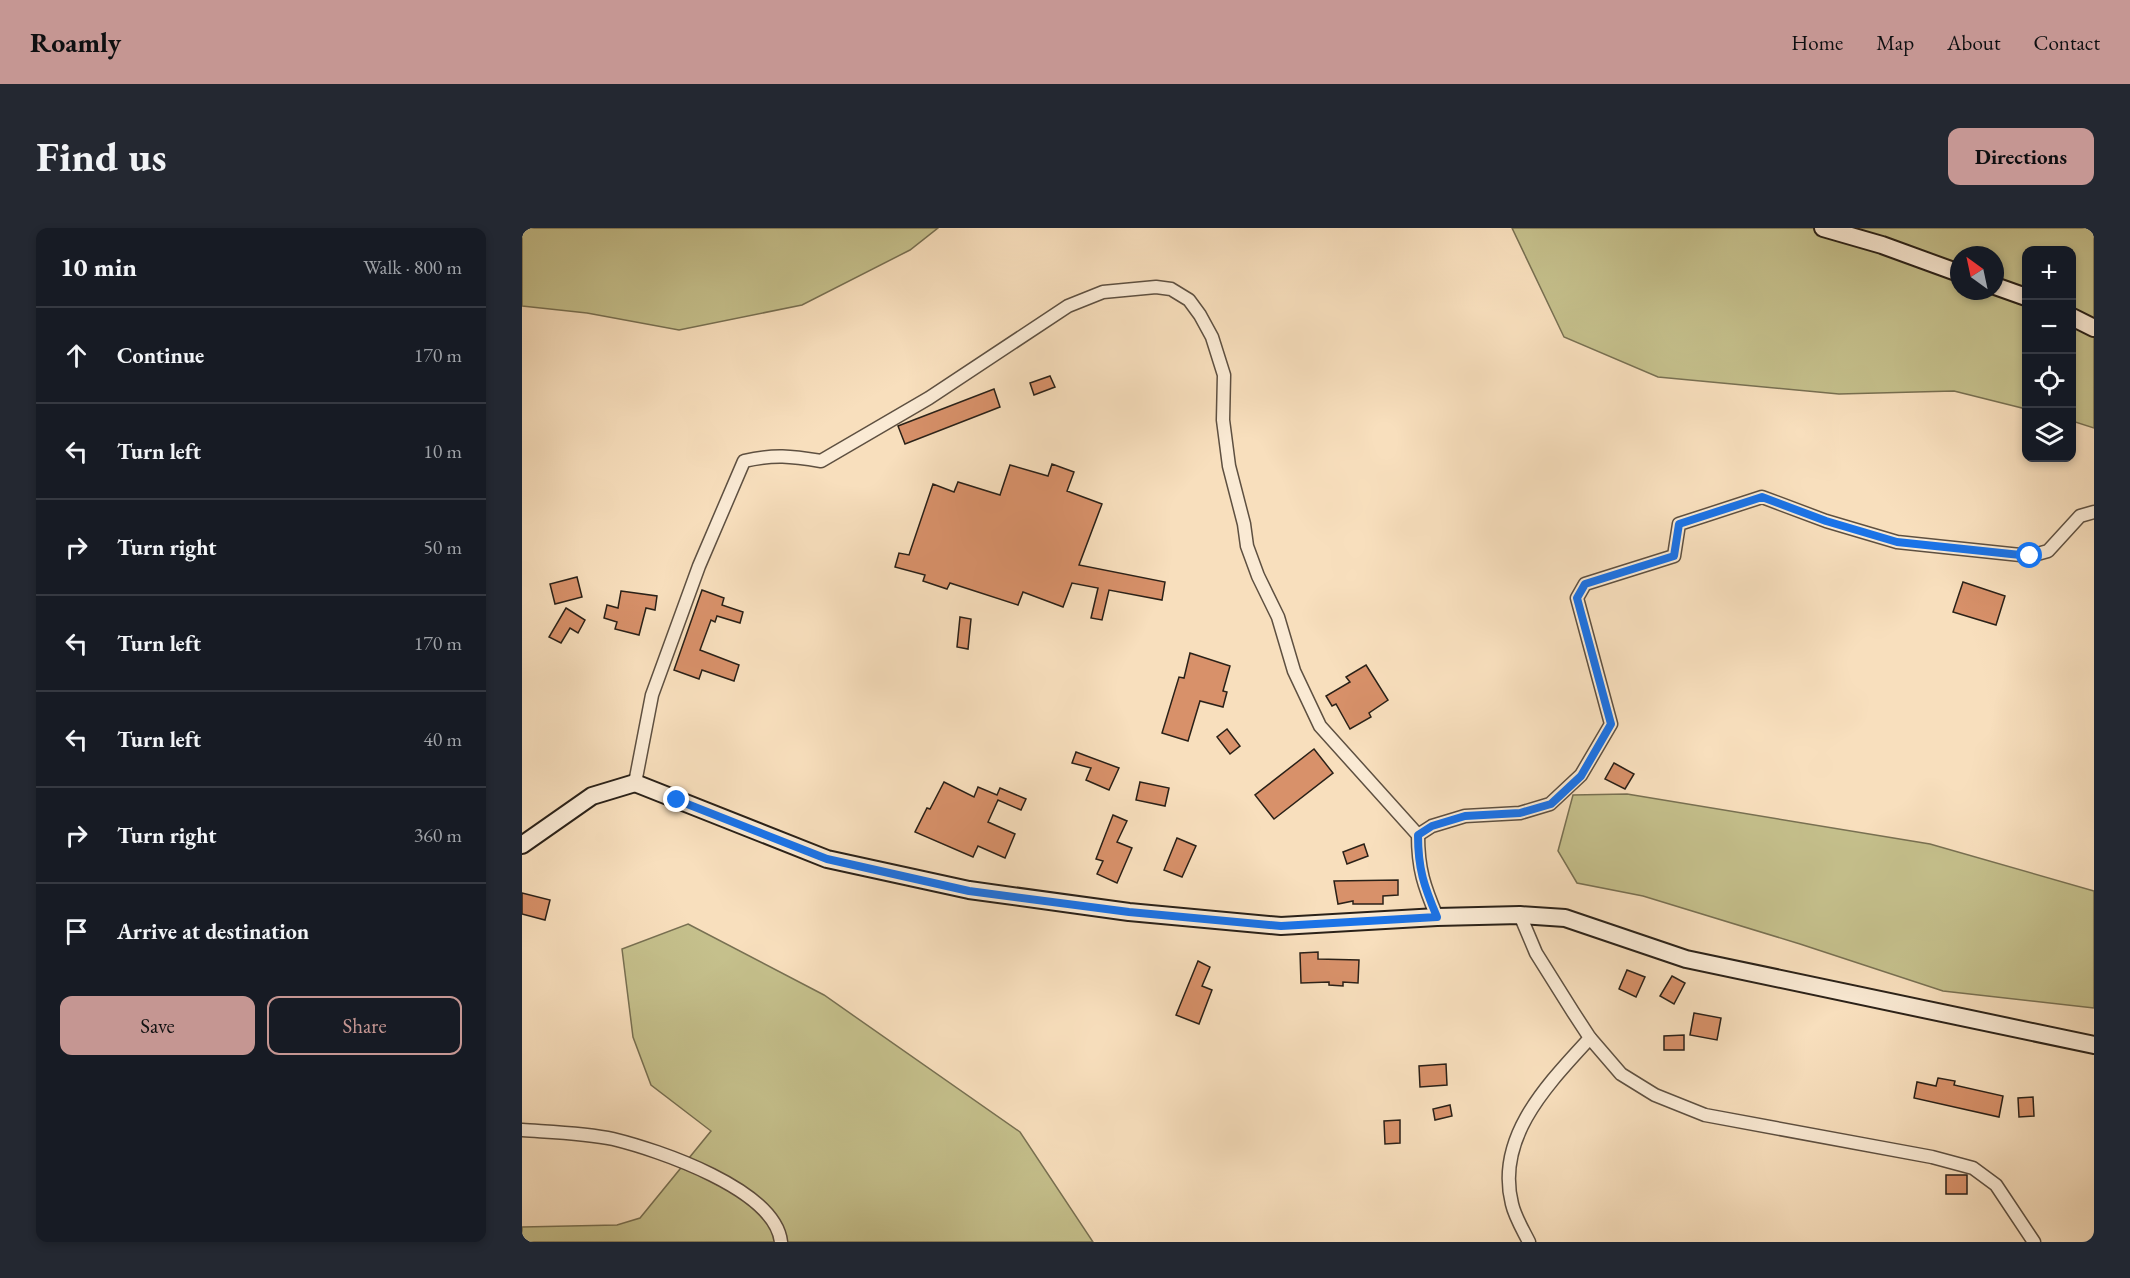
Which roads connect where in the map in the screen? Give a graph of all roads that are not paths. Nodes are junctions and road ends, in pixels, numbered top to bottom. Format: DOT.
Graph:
graph roads {
  1 [pos="1823,228"];
  2 [pos="1950,270"];
  3 [pos="2004,289"];
  4 [pos="2022,296"];
  5 [pos="2076,319"];
  6 [pos="2094,328"];
  7 [pos="2094,512"];
  8 [pos="635,783"];
  9 [pos="1418,835"];
  10 [pos="522,845"];
  11 [pos="1520,915"];
  12 [pos="1437,917"];
  13 [pos="1590,1038"];
  14 [pos="2094,1045"];
  15 [pos="522,1130"];
  16 [pos="781,1242"];
  17 [pos="1529,1242"];
  18 [pos="2034,1242"];
  1 -- 2 [label="street"];
  3 -- 4 [label="street"];
  5 -- 6 [label="street"];
  7 -- 9 [label="street"];
  8 -- 9 [label="street"];
  8 -- 10 [label="street"];
  8 -- 12 [label="street"];
  9 -- 12 [label="street"];
  11 -- 12 [label="street"];
  11 -- 13 [label="street"];
  11 -- 14 [label="street"];
  13 -- 17 [label="street"];
  13 -- 18 [label="street"];
  15 -- 16 [label="street"];
}
